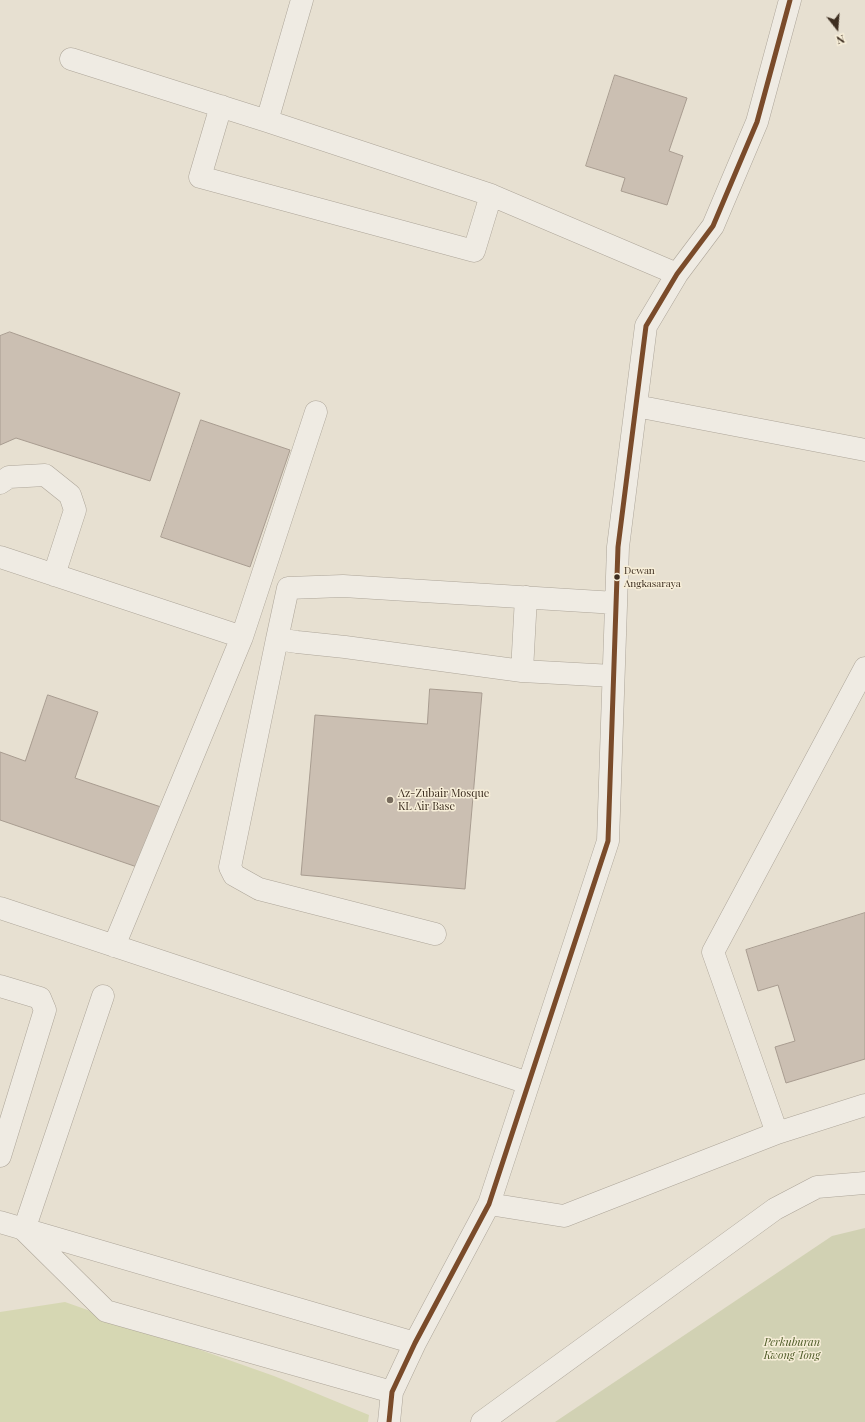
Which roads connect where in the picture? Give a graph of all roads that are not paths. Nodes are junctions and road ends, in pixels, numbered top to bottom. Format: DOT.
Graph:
graph roads {
  1 [pos="302,0"];
  2 [pos="790,0"];
  3 [pos="71,59"];
  4 [pos="221,106"];
  5 [pos="268,121"];
  6 [pos="491,195"];
  7 [pos="677,274"];
  8 [pos="636,406"];
  9 [pos="316,412"];
  10 [pos="865,450"];
  11 [pos="0,483"];
  12 [pos="0,557"];
  13 [pos="54,575"];
  14 [pos="526,597"];
  15 [pos="616,603"];
  16 [pos="242,637"];
  17 [pos="277,639"];
  18 [pos="865,668"];
  19 [pos="522,671"];
  20 [pos="614,676"];
  21 [pos="0,908"];
  22 [pos="435,934"];
  23 [pos="114,946"];
  24 [pos="0,986"];
  25 [pos="102,996"];
  26 [pos="528,1083"];
  27 [pos="865,1106"];
  28 [pos="777,1133"];
  29 [pos="0,1156"];
  30 [pos="865,1183"];
  31 [pos="488,1204"];
  32 [pos="0,1222"];
  33 [pos="24,1230"];
  34 [pos="415,1343"];
  35 [pos="392,1392"];
  36 [pos="389,1422"];
  37 [pos="482,1422"];
  1 -- 5 [label="street"];
  2 -- 7 [label="street"];
  3 -- 4 [label="street"];
  4 -- 5 [label="street"];
  4 -- 6 [label="street"];
  5 -- 6 [label="street"];
  6 -- 7 [label="street"];
  7 -- 8 [label="street"];
  8 -- 10 [label="street"];
  8 -- 15 [label="street"];
  9 -- 16 [label="street"];
  11 -- 13 [label="street"];
  12 -- 13 [label="street"];
  13 -- 16 [label="street"];
  14 -- 15 [label="street"];
  14 -- 17 [label="street"];
  14 -- 19 [label="street"];
  15 -- 20 [label="street"];
  16 -- 23 [label="street"];
  17 -- 19 [label="street"];
  17 -- 22 [label="street"];
  18 -- 28 [label="street"];
  19 -- 20 [label="street"];
  20 -- 26 [label="street"];
  21 -- 23 [label="street"];
  23 -- 26 [label="street"];
  24 -- 29 [label="street"];
  25 -- 33 [label="street"];
  26 -- 31 [label="street"];
  27 -- 28 [label="street"];
  28 -- 31 [label="street"];
  30 -- 37 [label="street"];
  31 -- 34 [label="street"];
  32 -- 33 [label="street"];
  33 -- 34 [label="street"];
  33 -- 35 [label="street"];
  34 -- 35 [label="street"];
  35 -- 36 [label="street"];
}
